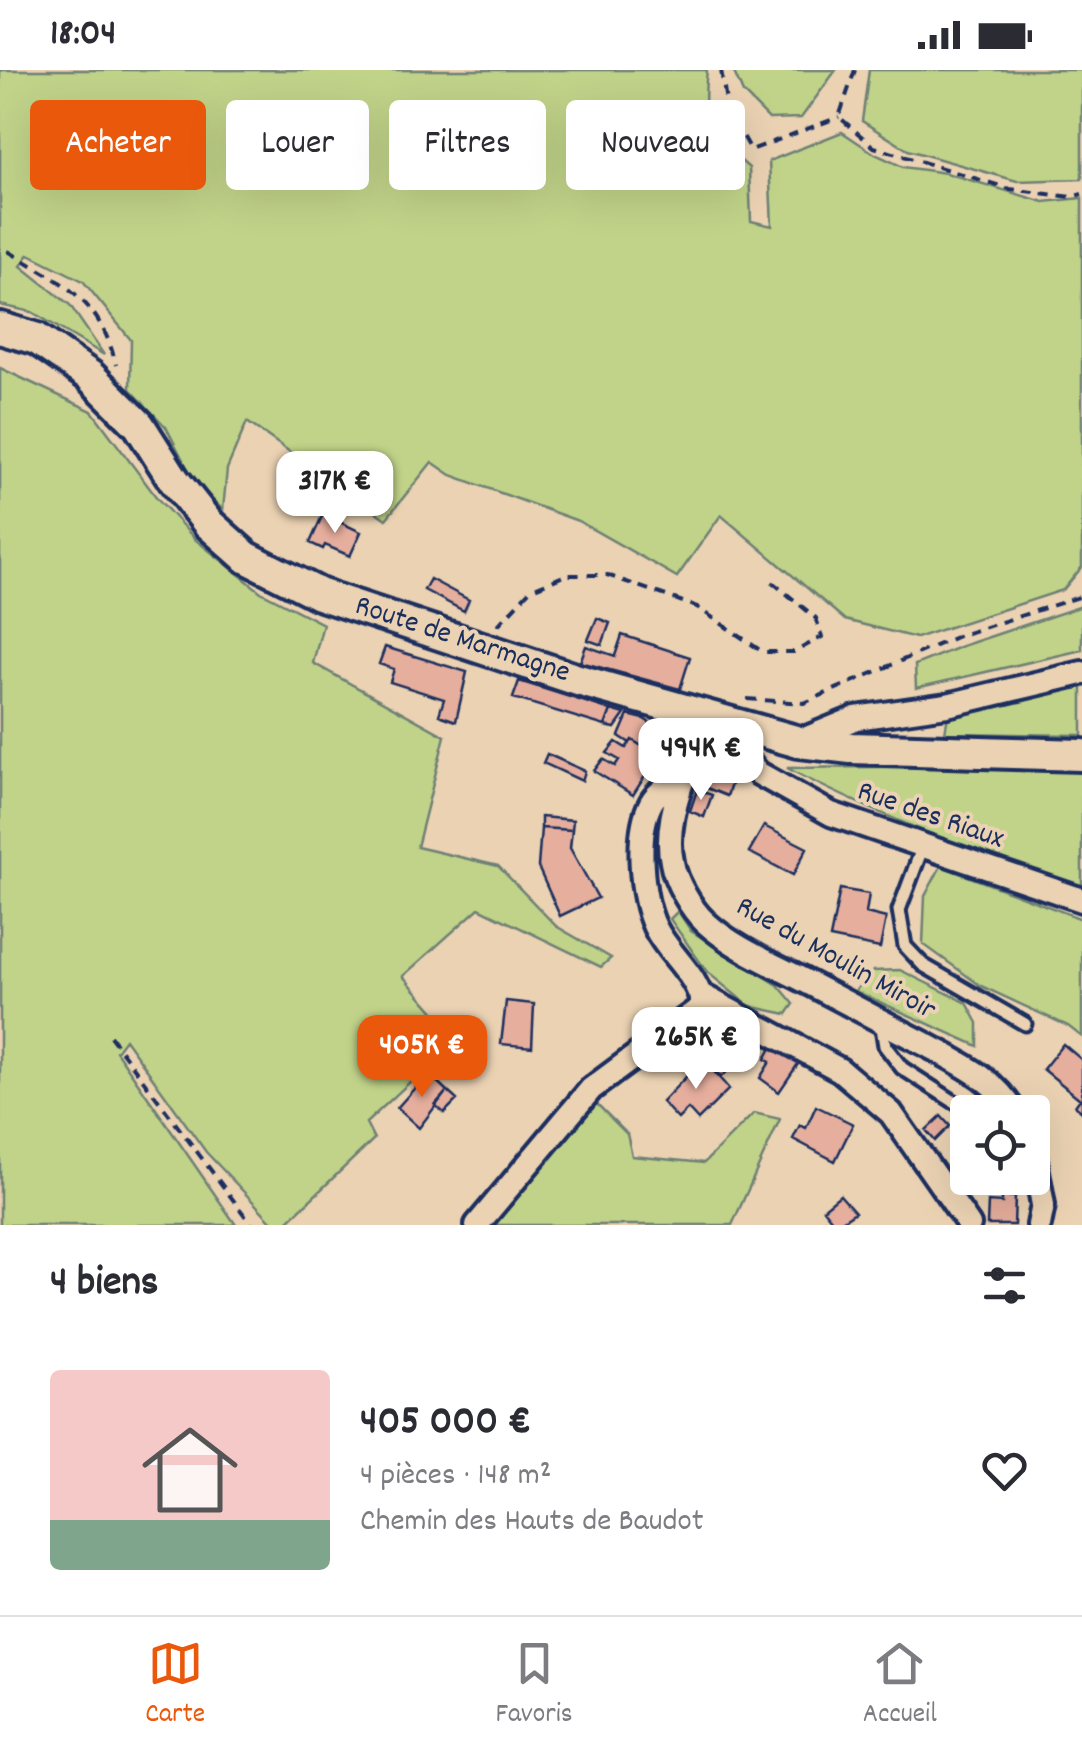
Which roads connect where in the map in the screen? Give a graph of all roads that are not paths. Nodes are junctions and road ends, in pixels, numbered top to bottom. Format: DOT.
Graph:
graph roads {
  1 [pos="0,328"];
  2 [pos="1082,673"];
  3 [pos="724,721"];
  4 [pos="799,742"];
  5 [pos="1082,755"];
  6 [pos="686,772"];
  7 [pos="923,846"];
  8 [pos="1082,900"];
  9 [pos="701,995"];
  10 [pos="881,1021"];
  11 [pos="1025,1024"];
  12 [pos="1002,1095"];
  13 [pos="950,1099"];
  14 [pos="1041,1195"];
  15 [pos="477,1225"];
  16 [pos="969,1225"];
  17 [pos="1039,1225"];
  1 -- 3 [label="street, Route de Marmagne"];
  2 -- 4 [label="street"];
  3 -- 4 [label="street, Route de Marmagne"];
  3 -- 6 [label="street, Rue du Moulin Miroir"];
  3 -- 7 [label="street, Rue des Riaux"];
  4 -- 5 [label="street, Route de Marmagne"];
  6 -- 9 [label="street"];
  6 -- 10 [label="street, Rue du Moulin Miroir"];
  7 -- 8 [label="street, Rue des Riaux"];
  7 -- 11 [label="lane"];
  9 -- 15 [label="street"];
  9 -- 16 [label="street"];
  10 -- 12 [label="street, Rue du Moulin Miroir"];
  10 -- 13 [label="lane"];
  14 -- 17 [label="street"];
}
